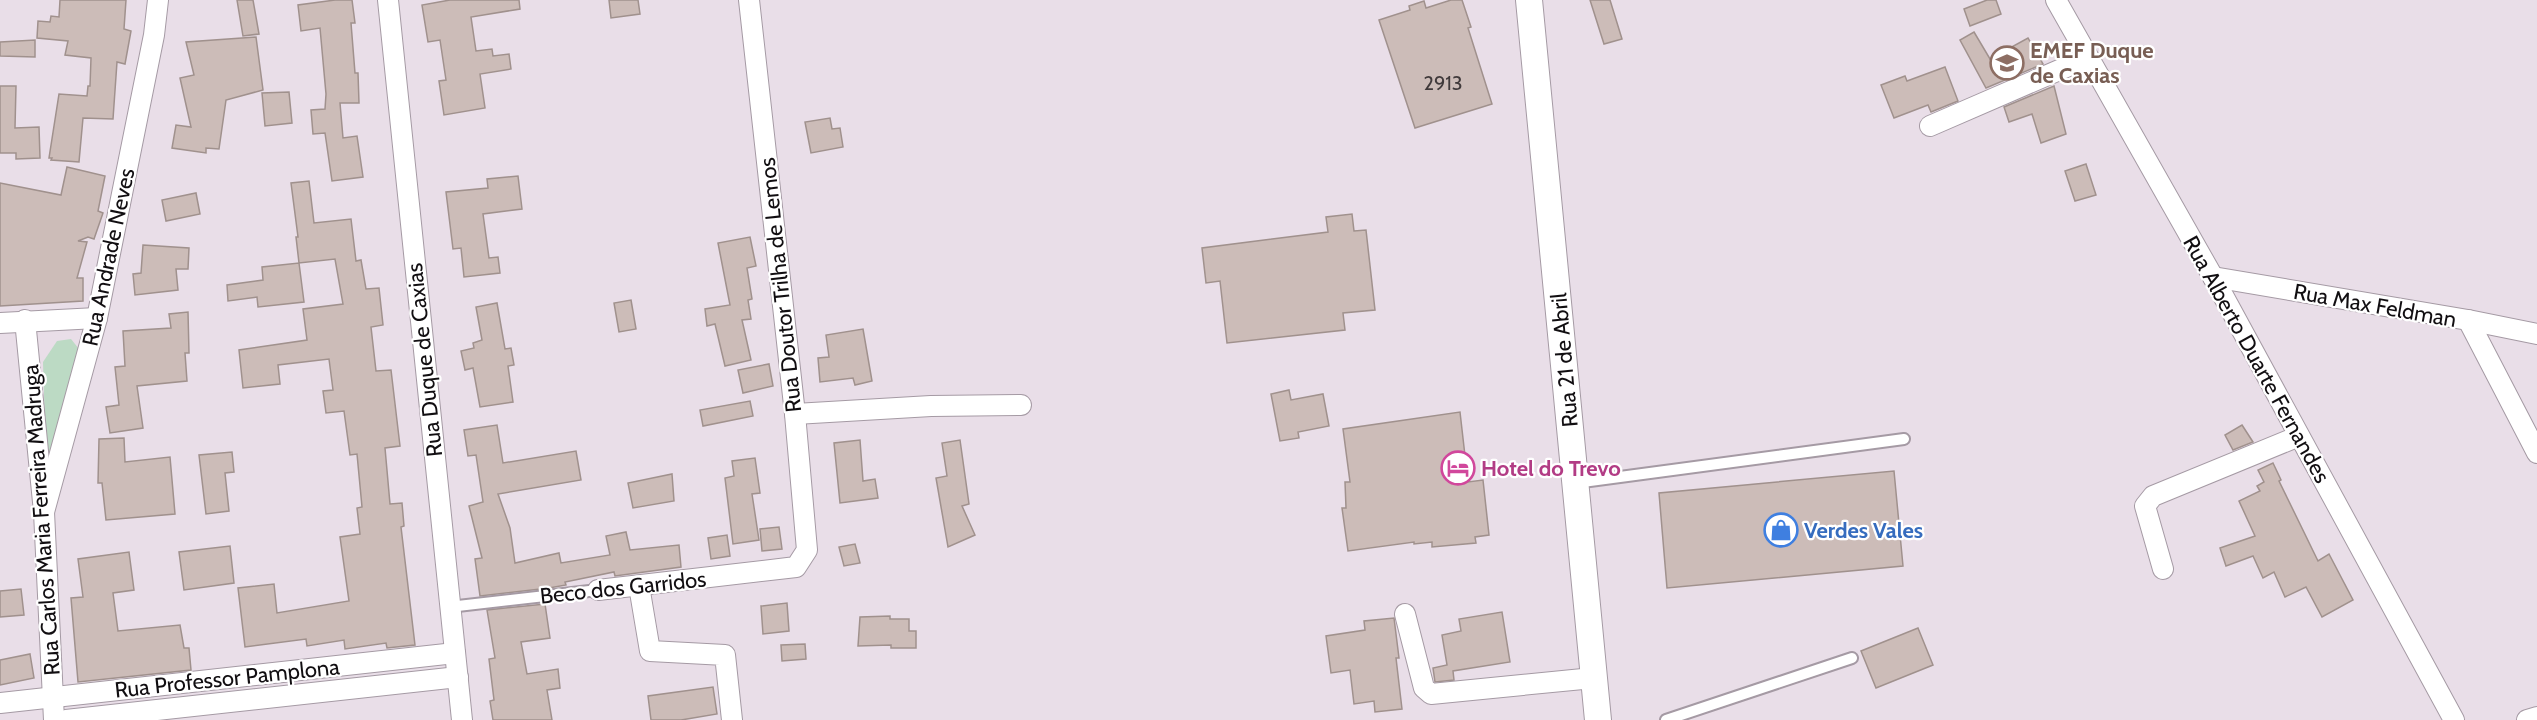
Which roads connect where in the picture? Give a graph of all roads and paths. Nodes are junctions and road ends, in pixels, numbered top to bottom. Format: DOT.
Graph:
graph roads {
  1 [pos="158,0"];
  2 [pos="388,0"];
  3 [pos="749,0"];
  4 [pos="1529,0"];
  5 [pos="2056,0"];
  6 [pos="2087,58"];
  7 [pos="1930,126"];
  8 [pos="2213,277"];
  9 [pos="97,318"];
  10 [pos="25,320"];
  11 [pos="2468,320"];
  12 [pos="0,323"];
  13 [pos="2537,334"];
  14 [pos="1021,405"];
  15 [pos="795,414"];
  16 [pos="2299,436"];
  17 [pos="1904,440"];
  18 [pos="2537,453"];
  19 [pos="1575,483"];
  20 [pos="44,512"];
  21 [pos="796,567"];
  22 [pos="2163,569"];
  23 [pos="639,586"];
  24 [pos="598,590"];
  25 [pos="449,607"];
  26 [pos="1405,614"];
  27 [pos="455,652"];
  28 [pos="1852,658"];
  29 [pos="458,677"];
  30 [pos="1593,678"];
  31 [pos="54,698"];
  32 [pos="0,703"];
  33 [pos="2537,717"];
  34 [pos="54,720"];
  35 [pos="66,720"];
  36 [pos="462,720"];
  37 [pos="732,720"];
  38 [pos="1598,720"];
  39 [pos="1666,720"];
  40 [pos="2454,720"];
  41 [pos="2527,720"];
  1 -- 9 [label="street, Rua Andrade Neves"];
  2 -- 25 [label="street, Rua Duque de Caxias"];
  3 -- 15 [label="street, Rua Doutor Trilha de Lemos"];
  4 -- 19 [label="street, Rua 21 de Abril"];
  5 -- 6 [label="street, Rua Alberto Duarte Fernandes"];
  6 -- 7 [label="street"];
  6 -- 8 [label="street, Rua Alberto Duarte Fernandes"];
  8 -- 11 [label="street, Rua Max Feldman"];
  8 -- 16 [label="street, Rua Alberto Duarte Fernandes"];
  9 -- 10 [label="street"];
  9 -- 20 [label="street, Rua Andrade Neves"];
  10 -- 12 [label="street"];
  10 -- 20 [label="street, Rua Carlos Maria Ferreira Madruga"];
  11 -- 13 [label="street, Rua Max Feldman"];
  11 -- 18 [label="street"];
  14 -- 15 [label="street"];
  15 -- 21 [label="street, Rua Doutor Trilha de Lemos"];
  16 -- 22 [label="street"];
  16 -- 40 [label="street, Rua Alberto Duarte Fernandes"];
  17 -- 19 [label="lane"];
  19 -- 30 [label="street, Rua 21 de Abril"];
  20 -- 31 [label="street, Rua Carlos Maria Ferreira Madruga"];
  21 -- 23 [label="street, Beco dos Garridos"];
  23 -- 24 [label="street, Beco dos Garridos"];
  23 -- 37 [label="street"];
  24 -- 25 [label="lane, Beco dos Garridos"];
  25 -- 27 [label="street, Rua Duque de Caxias"];
  26 -- 30 [label="street"];
  27 -- 29 [label="street, Rua Duque de Caxias"];
  27 -- 31 [label="street, Rua Professor Pamplona"];
  28 -- 39 [label="lane"];
  29 -- 35 [label="street, Rua Professor Pamplona"];
  29 -- 36 [label="street, Rua Duque de Caxias"];
  30 -- 38 [label="street, Rua 21 de Abril"];
  31 -- 32 [label="street, Rua Professor Pamplona"];
  31 -- 34 [label="street, Rua Carlos Maria Ferreira Madruga"];
  33 -- 41 [label="street"];
}
